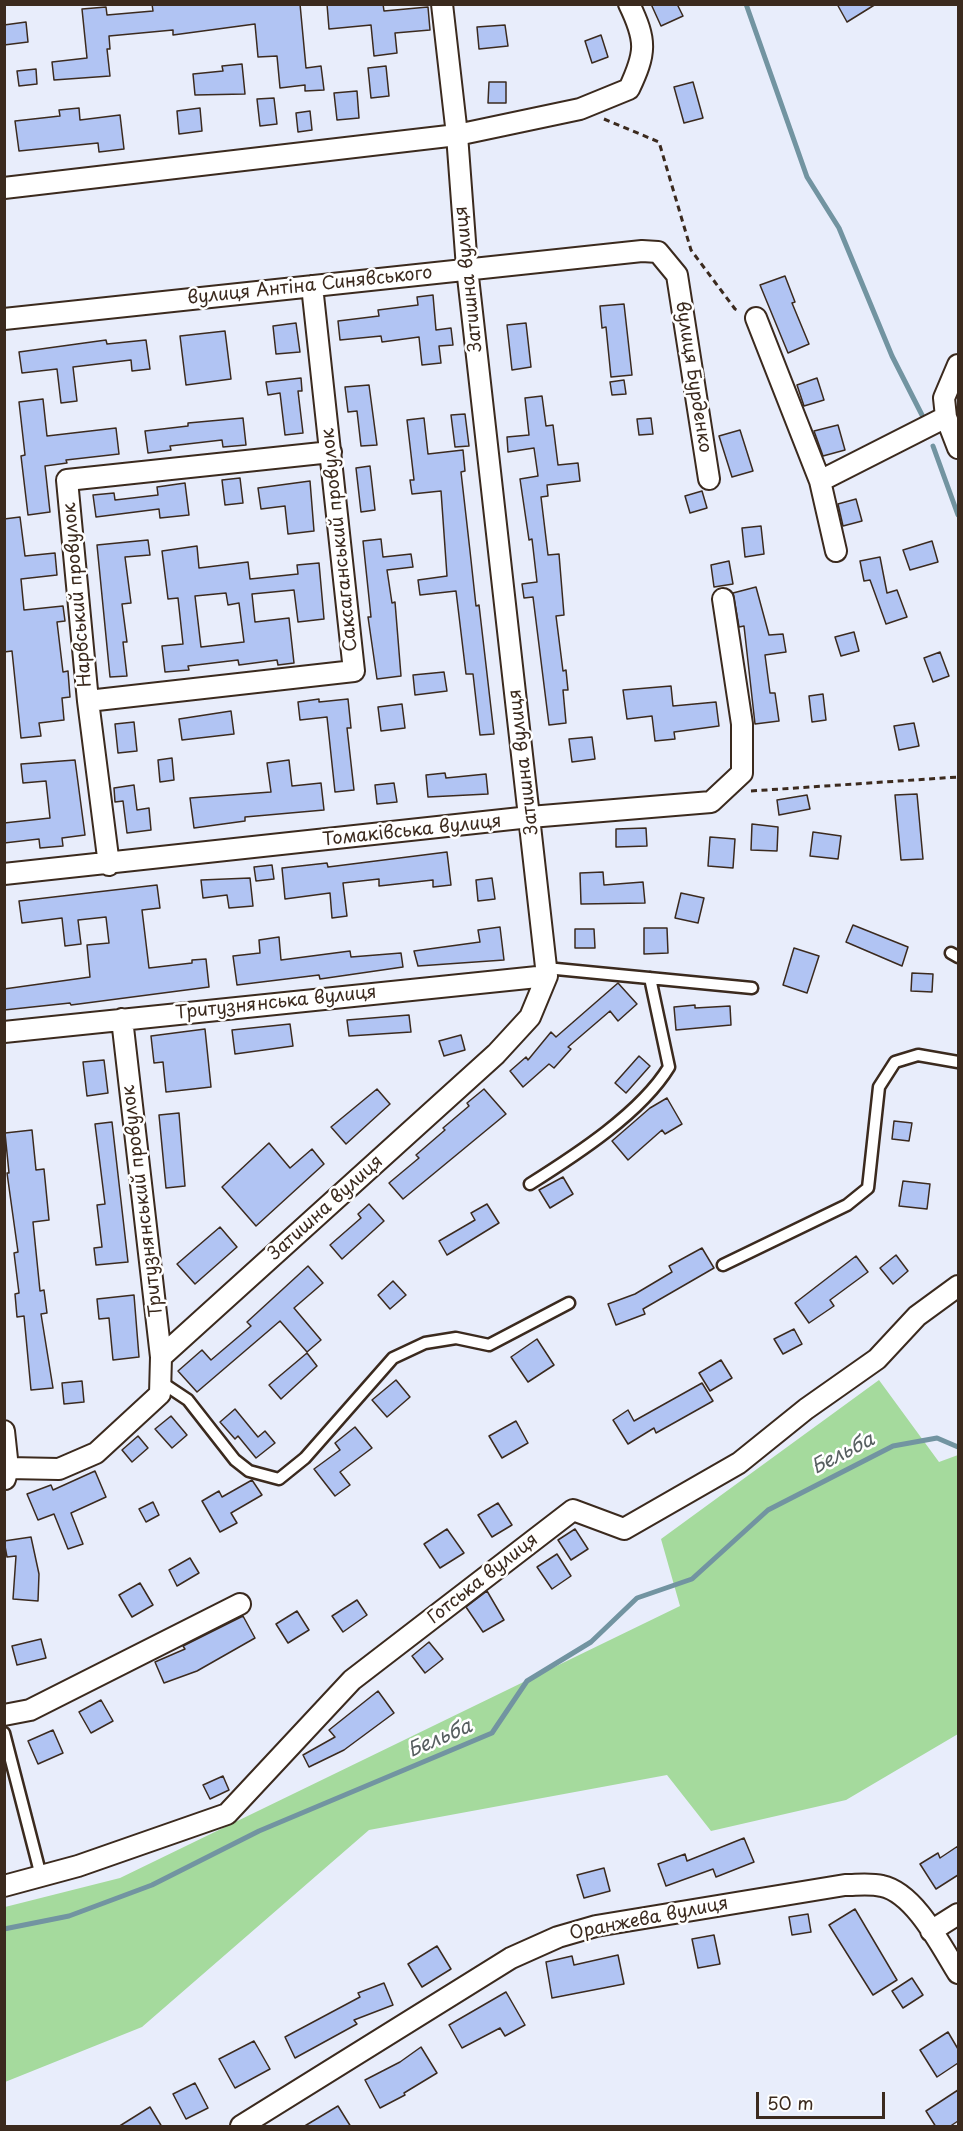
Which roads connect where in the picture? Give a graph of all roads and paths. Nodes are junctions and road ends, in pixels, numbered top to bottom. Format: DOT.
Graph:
graph roads {
  1 [pos="442,4"];
  2 [pos="629,4"];
  3 [pos="580,109"];
  4 [pos="457,135"];
  5 [pos="4,188"];
  6 [pos="466,268"];
  7 [pos="677,275"];
  8 [pos="312,286"];
  9 [pos="735,309"];
  10 [pos="756,318"];
  11 [pos="4,319"];
  12 [pos="958,365"];
  13 [pos="946,417"];
  14 [pos="958,448"];
  15 [pos="331,452"];
  16 [pos="709,479"];
  17 [pos="820,481"];
  18 [pos="836,551"];
  19 [pos="723,599"];
  20 [pos="88,701"];
  21 [pos="958,777"];
  22 [pos="747,791"];
  23 [pos="530,818"];
  24 [pos="109,865"];
  25 [pos="4,874"];
  26 [pos="547,972"];
  27 [pos="650,978"];
  28 [pos="752,988"];
  29 [pos="122,1019"];
  30 [pos="4,1032"];
  31 [pos="958,1062"];
  32 [pos="530,1184"];
  33 [pos="723,1265"];
  34 [pos="958,1286"];
  35 [pos="569,1303"];
  36 [pos="161,1357"];
  37 [pos="161,1382"];
  38 [pos="4,1431"];
  39 [pos="6,1474"];
  40 [pos="240,1604"];
  41 [pos="4,1715"];
  42 [pos="4,1733"];
  43 [pos="42,1876"];
  44 [pos="4,1886"];
  45 [pos="958,1914"];
  46 [pos="931,1931"];
  47 [pos="958,1973"];
  48 [pos="241,2127"];
  1 -- 4 [label="street, Затишна вулиця"];
  2 -- 3 [label="street"];
  3 -- 4 [label="street"];
  3 -- 9 [label="path"];
  4 -- 5 [label="street"];
  4 -- 6 [label="street, Затишна вулиця"];
  6 -- 7 [label="street, вулиця Антіна Синявського"];
  6 -- 8 [label="street, вулиця Антіна Синявського"];
  6 -- 23 [label="street, Затишна вулиця"];
  7 -- 16 [label="street, вулиця Бурденко"];
  8 -- 11 [label="street, вулиця Антіна Синявського"];
  8 -- 15 [label="street, Саксаганський провулок"];
  10 -- 17 [label="street"];
  12 -- 13 [label="street"];
  13 -- 14 [label="street"];
  13 -- 17 [label="street"];
  15 -- 20 [label="street, Нарвський провулок"];
  15 -- 20 [label="street, Саксаганський провулок"];
  17 -- 18 [label="street"];
  19 -- 23 [label="street, Томаківська вулиця"];
  20 -- 24 [label="street, Нарвський провулок"];
  21 -- 22 [label="path"];
  23 -- 24 [label="street, Томаківська вулиця"];
  23 -- 26 [label="street, Затишна вулиця"];
  24 -- 25 [label="street, Томаківська вулиця"];
  26 -- 27 [label="lane"];
  26 -- 29 [label="street, Тритузнянська вулиця"];
  26 -- 36 [label="street, Затишна вулиця"];
  27 -- 28 [label="lane"];
  27 -- 32 [label="lane"];
  29 -- 30 [label="street, Тритузнянська вулиця"];
  29 -- 36 [label="street, Тритузнянський провулок"];
  31 -- 33 [label="lane"];
  34 -- 43 [label="street, Готська вулиця"];
  35 -- 37 [label="lane"];
  36 -- 37 [label="street, Тритузнянський провулок"];
  37 -- 39 [label="street"];
  38 -- 39 [label="street"];
  40 -- 41 [label="street"];
  42 -- 43 [label="lane"];
  43 -- 44 [label="street, Готська вулиця"];
  45 -- 46 [label="street"];
  46 -- 47 [label="street, Оранжева вулиця"];
  46 -- 48 [label="street, Оранжева вулиця"];
}
